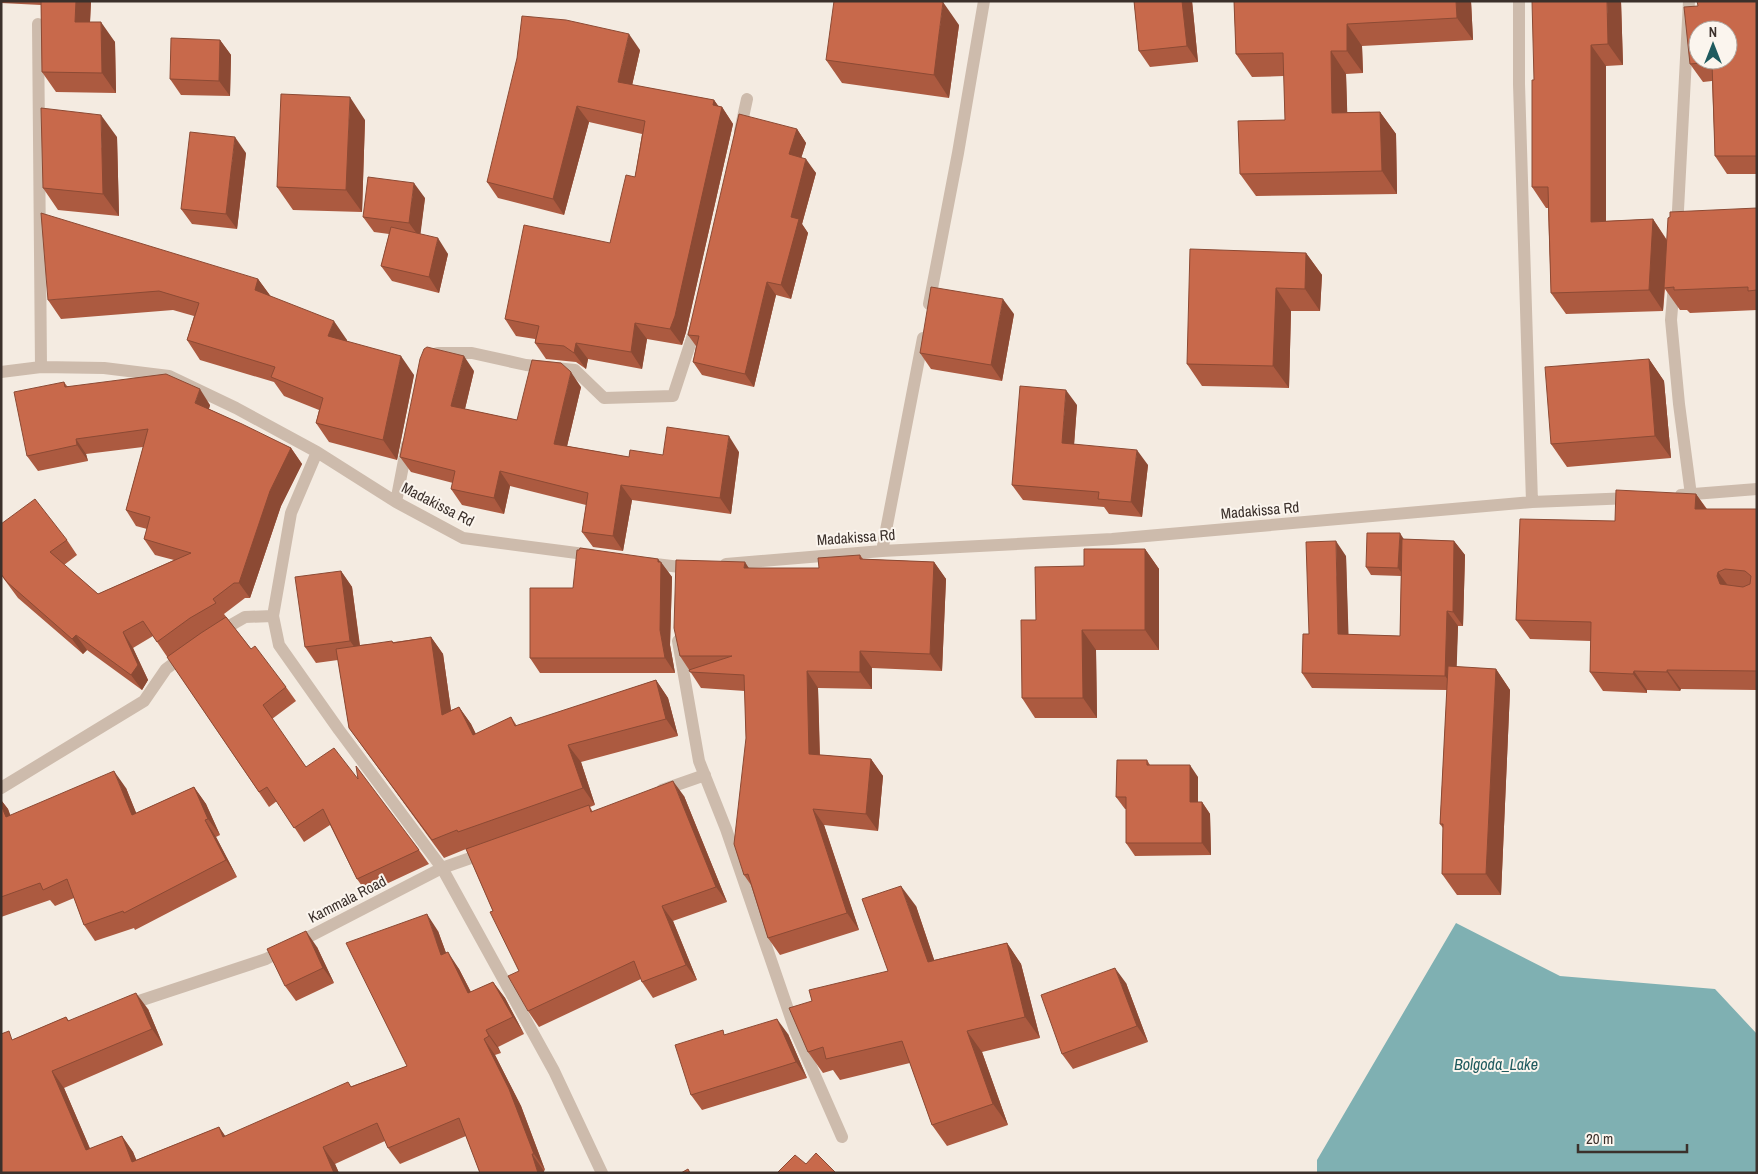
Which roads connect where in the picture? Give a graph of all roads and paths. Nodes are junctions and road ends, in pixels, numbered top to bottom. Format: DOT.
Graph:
graph roads {
  1 [pos="984,1"];
  2 [pos="1518,1"];
  3 [pos="1690,1"];
  4 [pos="38,24"];
  5 [pos="747,99"];
  6 [pos="736,146"];
  7 [pos="1676,241"];
  8 [pos="1674,271"];
  9 [pos="701,306"];
  10 [pos="425,365"];
  11 [pos="41,367"];
  12 [pos="1,372"];
  13 [pos="409,437"];
  14 [pos="317,452"];
  15 [pos="1757,489"];
  16 [pos="1691,495"];
  17 [pos="1671,496"];
  18 [pos="1642,497"];
  19 [pos="396,502"];
  20 [pos="1532,502"];
  21 [pos="882,552"];
  22 [pos="601,557"];
  23 [pos="631,561"];
  24 [pos="273,616"];
  25 [pos="678,625"];
  26 [pos="705,775"];
  27 [pos="1,788"];
  28 [pos="648,795"];
  29 [pos="498,848"];
  30 [pos="442,868"];
  31 [pos="119,1007"];
  32 [pos="842,1137"];
  33 [pos="602,1173"];
  1 -- 21 [label="street"];
  2 -- 20 [label="street"];
  3 -- 7 [label="street"];
  4 -- 11 [label="street"];
  5 -- 6 [label="street"];
  8 -- 16 [label="street"];
  9 -- 10 [label="street"];
  11 -- 12 [label="street, Madakissa Rd"];
  11 -- 14 [label="street, Madakissa Rd"];
  13 -- 19 [label="street"];
  14 -- 19 [label="street, Madakissa Rd"];
  14 -- 24 [label="street"];
  15 -- 16 [label="street"];
  16 -- 17 [label="street"];
  18 -- 20 [label="street, Madakissa Rd"];
  19 -- 22 [label="street, Madakissa Rd"];
  20 -- 21 [label="street, Madakissa Rd"];
  21 -- 23 [label="street, Madakissa Rd"];
  24 -- 27 [label="street"];
  24 -- 30 [label="street"];
  25 -- 26 [label="street"];
  26 -- 28 [label="street"];
  26 -- 32 [label="street"];
  29 -- 30 [label="street, Kammala Road"];
  30 -- 31 [label="street, Kammala Road"];
  30 -- 33 [label="street"];
}
